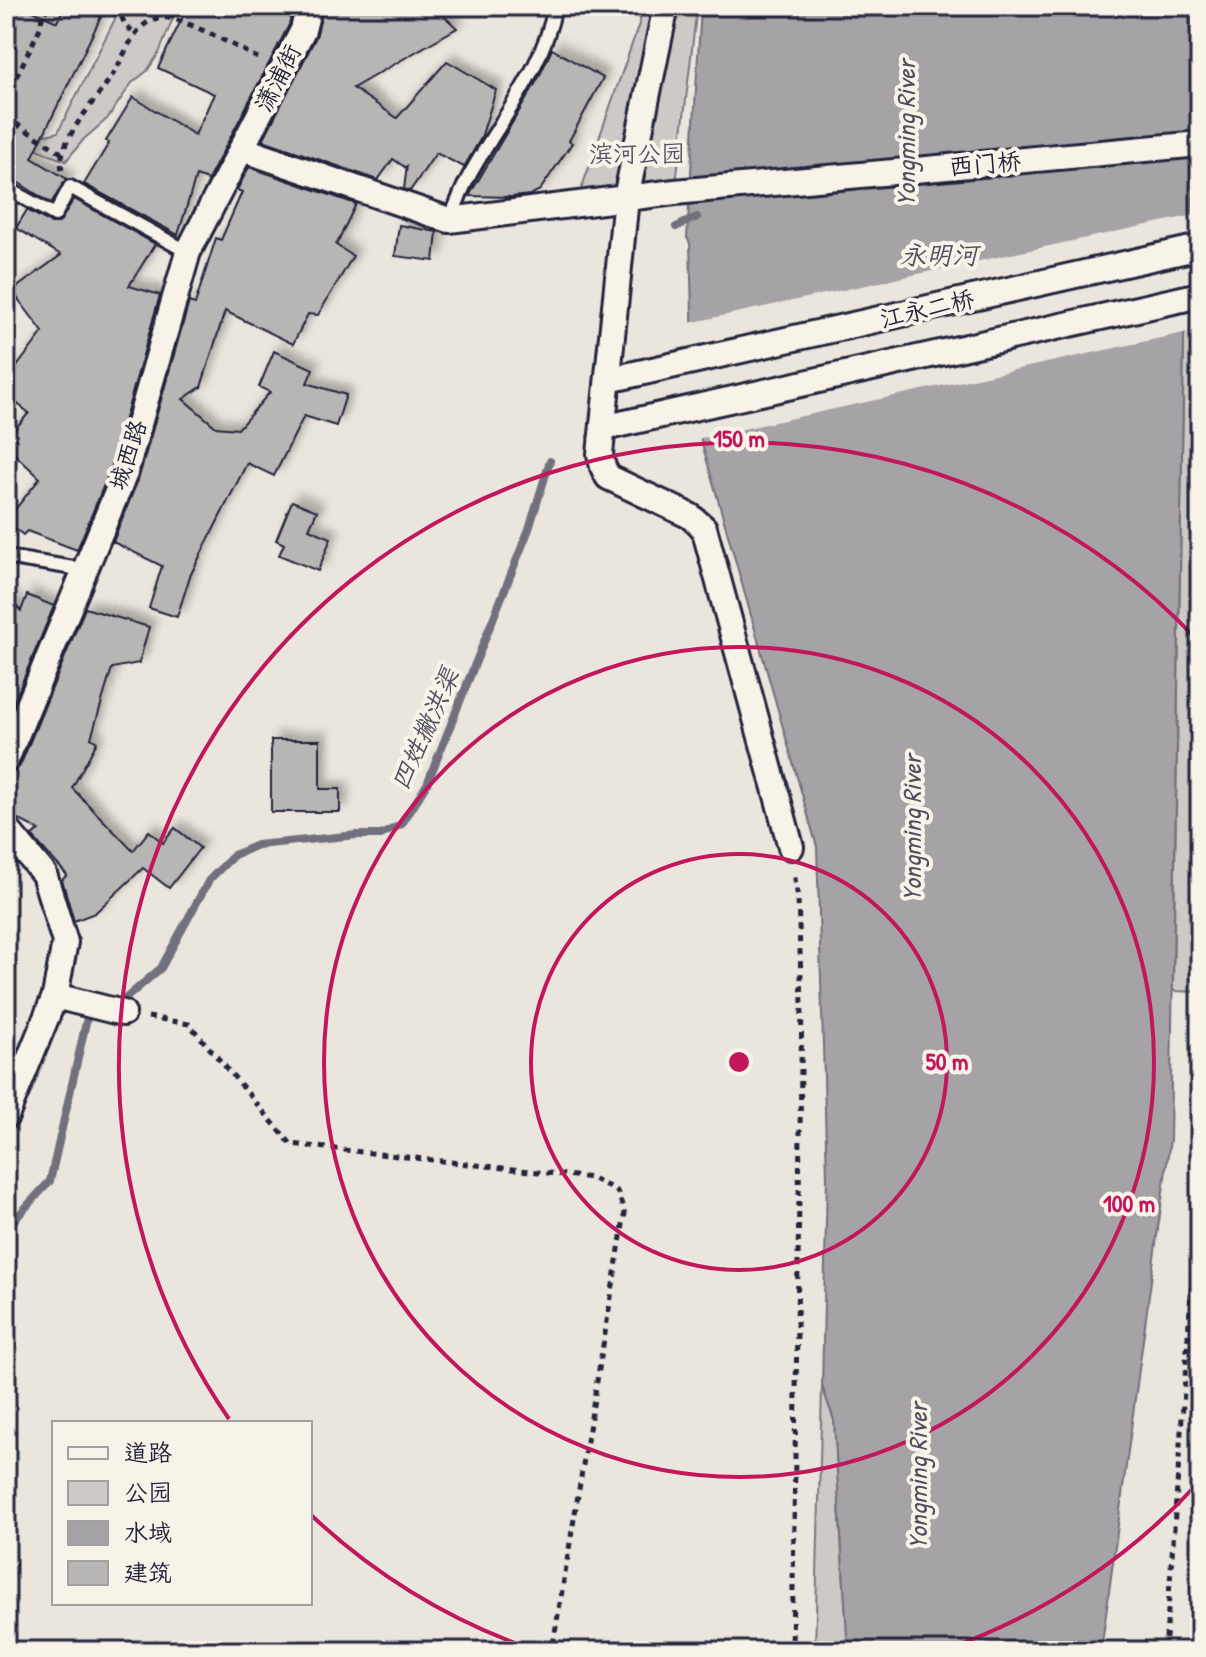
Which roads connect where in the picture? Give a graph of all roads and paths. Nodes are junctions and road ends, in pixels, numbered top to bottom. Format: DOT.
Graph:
graph roads {
  1 [pos="52,6"];
  2 [pos="116,6"];
  3 [pos="160,6"];
  4 [pos="309,6"];
  5 [pos="555,6"];
  6 [pos="666,6"];
  7 [pos="175,18"];
  8 [pos="135,35"];
  9 [pos="283,70"];
  10 [pos="1200,92"];
  11 [pos="6,98"];
  12 [pos="1200,106"];
  13 [pos="6,117"];
  14 [pos="1200,144"];
  15 [pos="242,149"];
  16 [pos="63,154"];
  17 [pos="70,187"];
  18 [pos="6,188"];
  19 [pos="626,198"];
  20 [pos="449,220"];
  21 [pos="1200,247"];
  22 [pos="188,252"];
  23 [pos="1200,295"];
  24 [pos="608,380"];
  25 [pos="603,428"];
  26 [pos="6,557"];
  27 [pos="86,570"];
  28 [pos="6,760"];
  29 [pos="6,828"];
  30 [pos="791,847"];
  31 [pos="55,996"];
  32 [pos="123,1013"];
  33 [pos="6,1116"];
  34 [pos="1200,1171"];
  35 [pos="552,1651"];
  36 [pos="792,1651"];
  37 [pos="1165,1651"];
  1 -- 11 [label="path"];
  2 -- 8 [label="path"];
  3 -- 7 [label="path"];
  4 -- 9 [label="street, 潇浦街"];
  5 -- 20 [label="lane"];
  6 -- 19 [label="street"];
  7 -- 8 [label="path"];
  7 -- 9 [label="path"];
  8 -- 16 [label="path"];
  9 -- 15 [label="street, 潇浦街"];
  10 -- 12 [label="path"];
  13 -- 16 [label="path"];
  14 -- 19 [label="street, 西门桥"];
  15 -- 20 [label="street"];
  15 -- 22 [label="street, 城西路"];
  16 -- 17 [label="path"];
  17 -- 18 [label="lane"];
  17 -- 22 [label="lane"];
  19 -- 20 [label="street, 西门桥"];
  19 -- 24 [label="street"];
  21 -- 24 [label="street, 江永二桥"];
  22 -- 27 [label="street, 城西路"];
  23 -- 25 [label="street, 江永二桥"];
  24 -- 25 [label="street"];
  25 -- 30 [label="street"];
  26 -- 27 [label="lane"];
  27 -- 28 [label="street, 城西路"];
  29 -- 31 [label="street"];
  30 -- 36 [label="path"];
  31 -- 32 [label="street"];
  31 -- 33 [label="street"];
  32 -- 35 [label="path"];
  34 -- 37 [label="path"];
}
